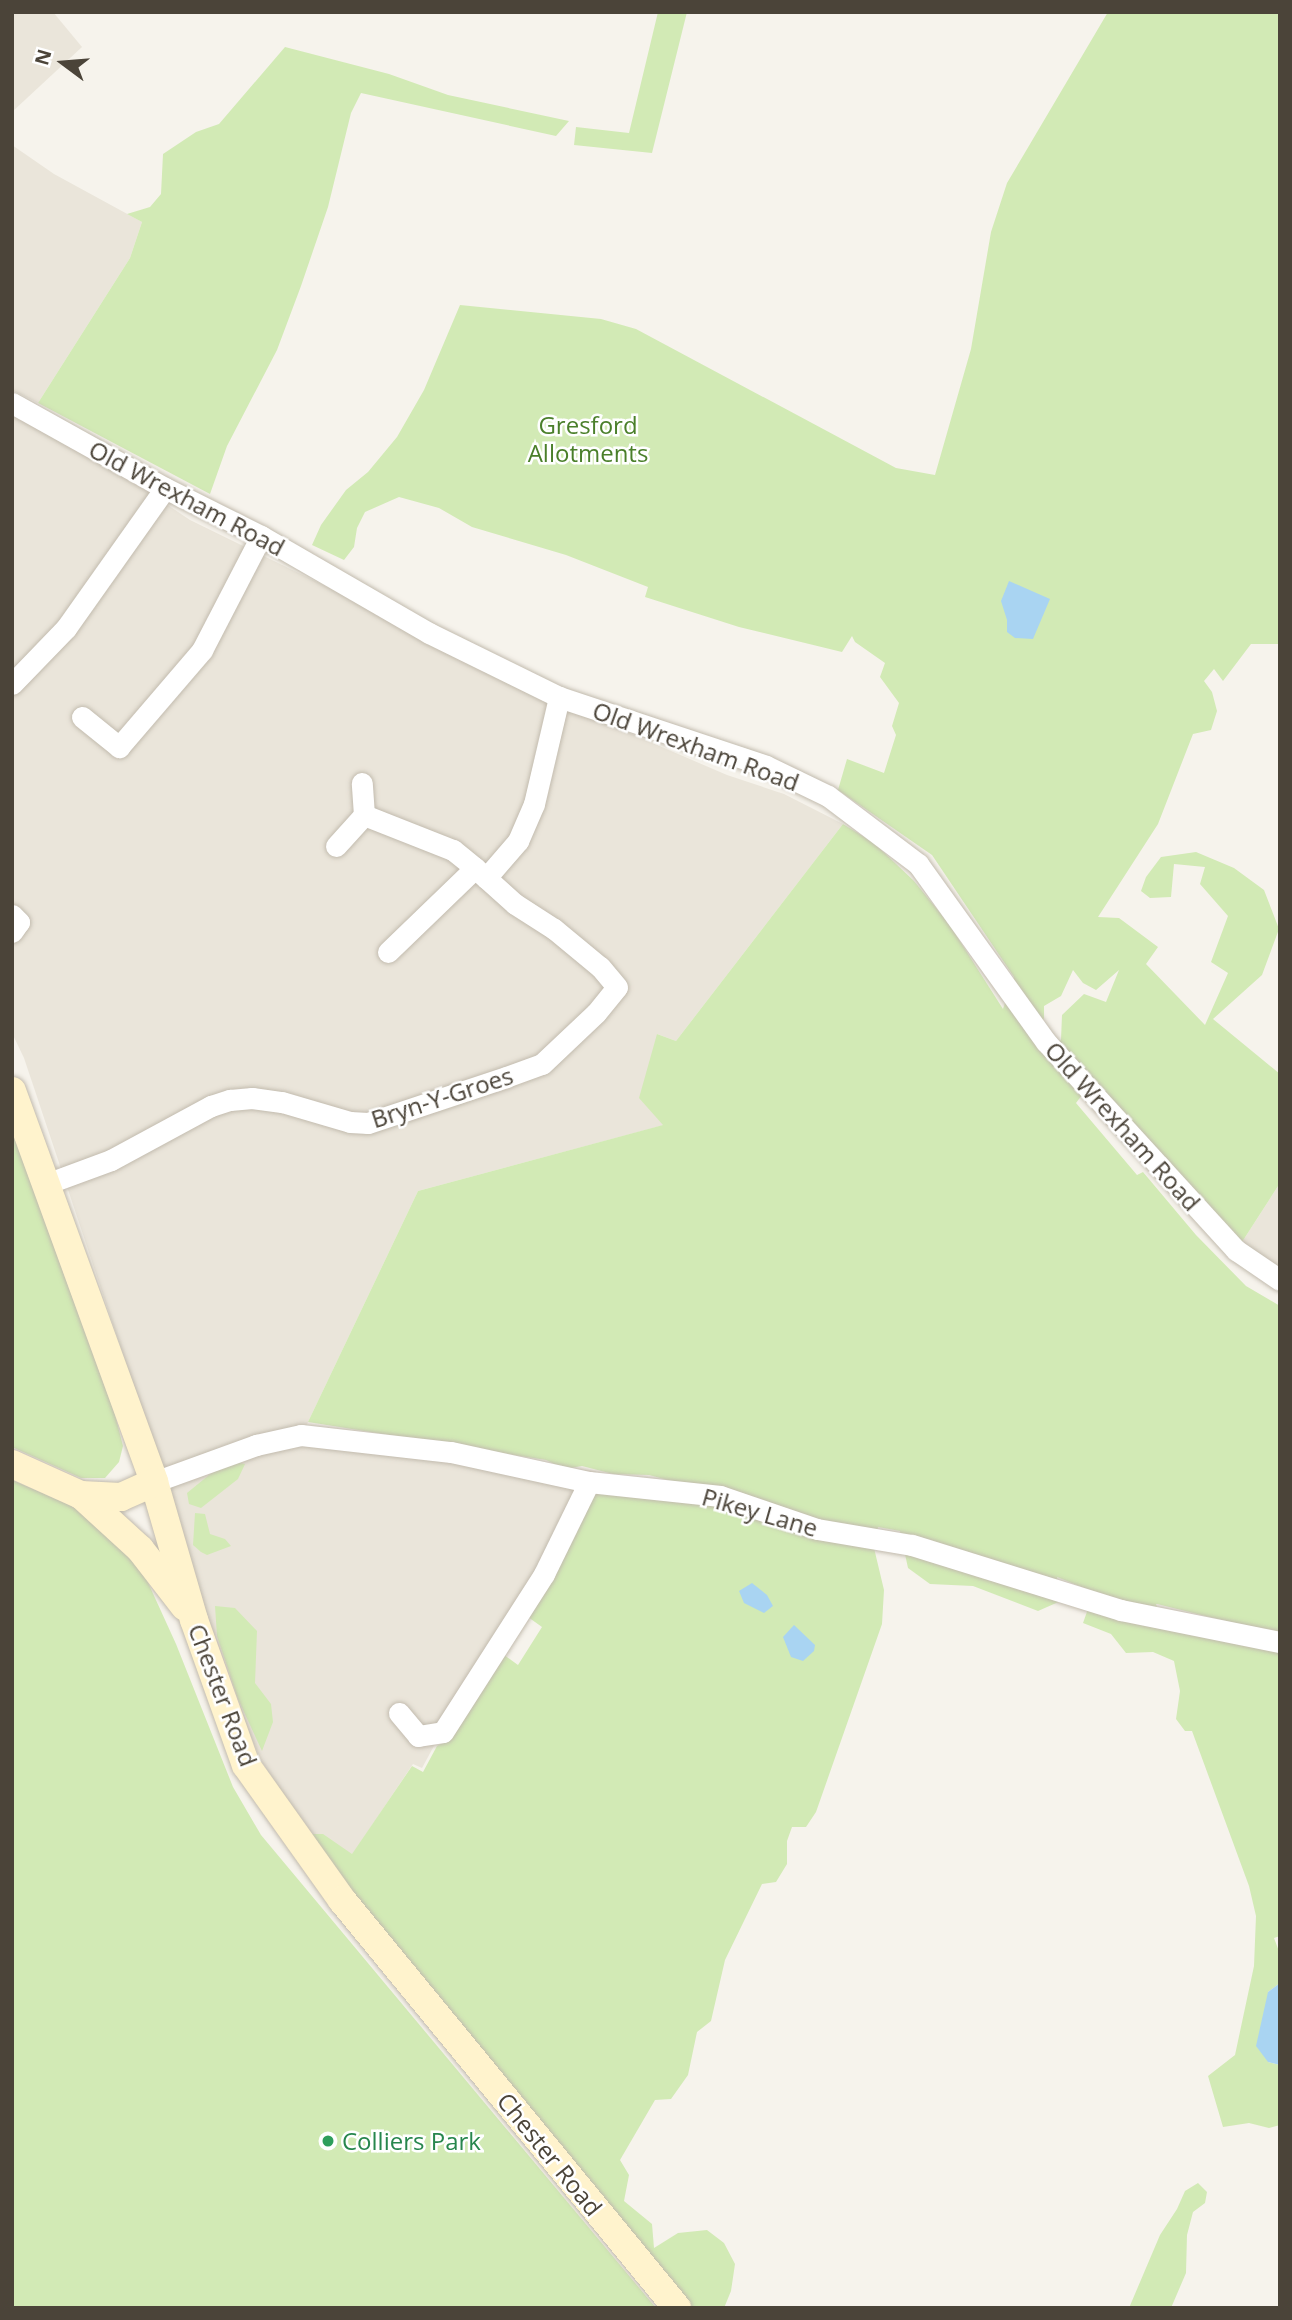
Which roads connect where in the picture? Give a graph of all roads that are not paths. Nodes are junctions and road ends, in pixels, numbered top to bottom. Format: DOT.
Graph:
graph roads {
  1 [pos="12,403"];
  2 [pos="165,488"];
  3 [pos="261,536"];
  4 [pos="12,684"];
  5 [pos="559,696"];
  6 [pos="82,717"];
  7 [pos="362,783"];
  8 [pos="364,815"];
  9 [pos="336,846"];
  10 [pos="481,873"];
  11 [pos="12,915"];
  12 [pos="12,932"];
  13 [pos="388,952"];
  14 [pos="12,1091"];
  15 [pos="46,1185"];
  16 [pos="1280,1280"];
  17 [pos="12,1464"];
  18 [pos="154,1482"];
  19 [pos="589,1482"];
  20 [pos="81,1495"];
  21 [pos="194,1620"];
  22 [pos="1280,1642"];
  23 [pos="399,1713"];
  24 [pos="677,2308"];
  1 -- 2 [label="street, Old Wrexham Road"];
  2 -- 3 [label="street, Old Wrexham Road"];
  2 -- 4 [label="street"];
  3 -- 5 [label="street, Old Wrexham Road"];
  3 -- 6 [label="street"];
  5 -- 10 [label="street"];
  5 -- 16 [label="street, Old Wrexham Road"];
  7 -- 8 [label="street"];
  8 -- 9 [label="street"];
  8 -- 10 [label="street"];
  10 -- 13 [label="street"];
  10 -- 15 [label="street, Bryn-Y-Groes"];
  11 -- 12 [label="street"];
  14 -- 15 [label="main road, Chester Road"];
  15 -- 18 [label="main road, Chester Road"];
  17 -- 20 [label="main road"];
  18 -- 19 [label="street, Pikey Lane"];
  18 -- 20 [label="main road"];
  18 -- 21 [label="main road, Chester Road"];
  19 -- 22 [label="street, Pikey Lane"];
  19 -- 23 [label="street"];
  20 -- 21 [label="main road"];
  21 -- 24 [label="main road, Chester Road"];
}
